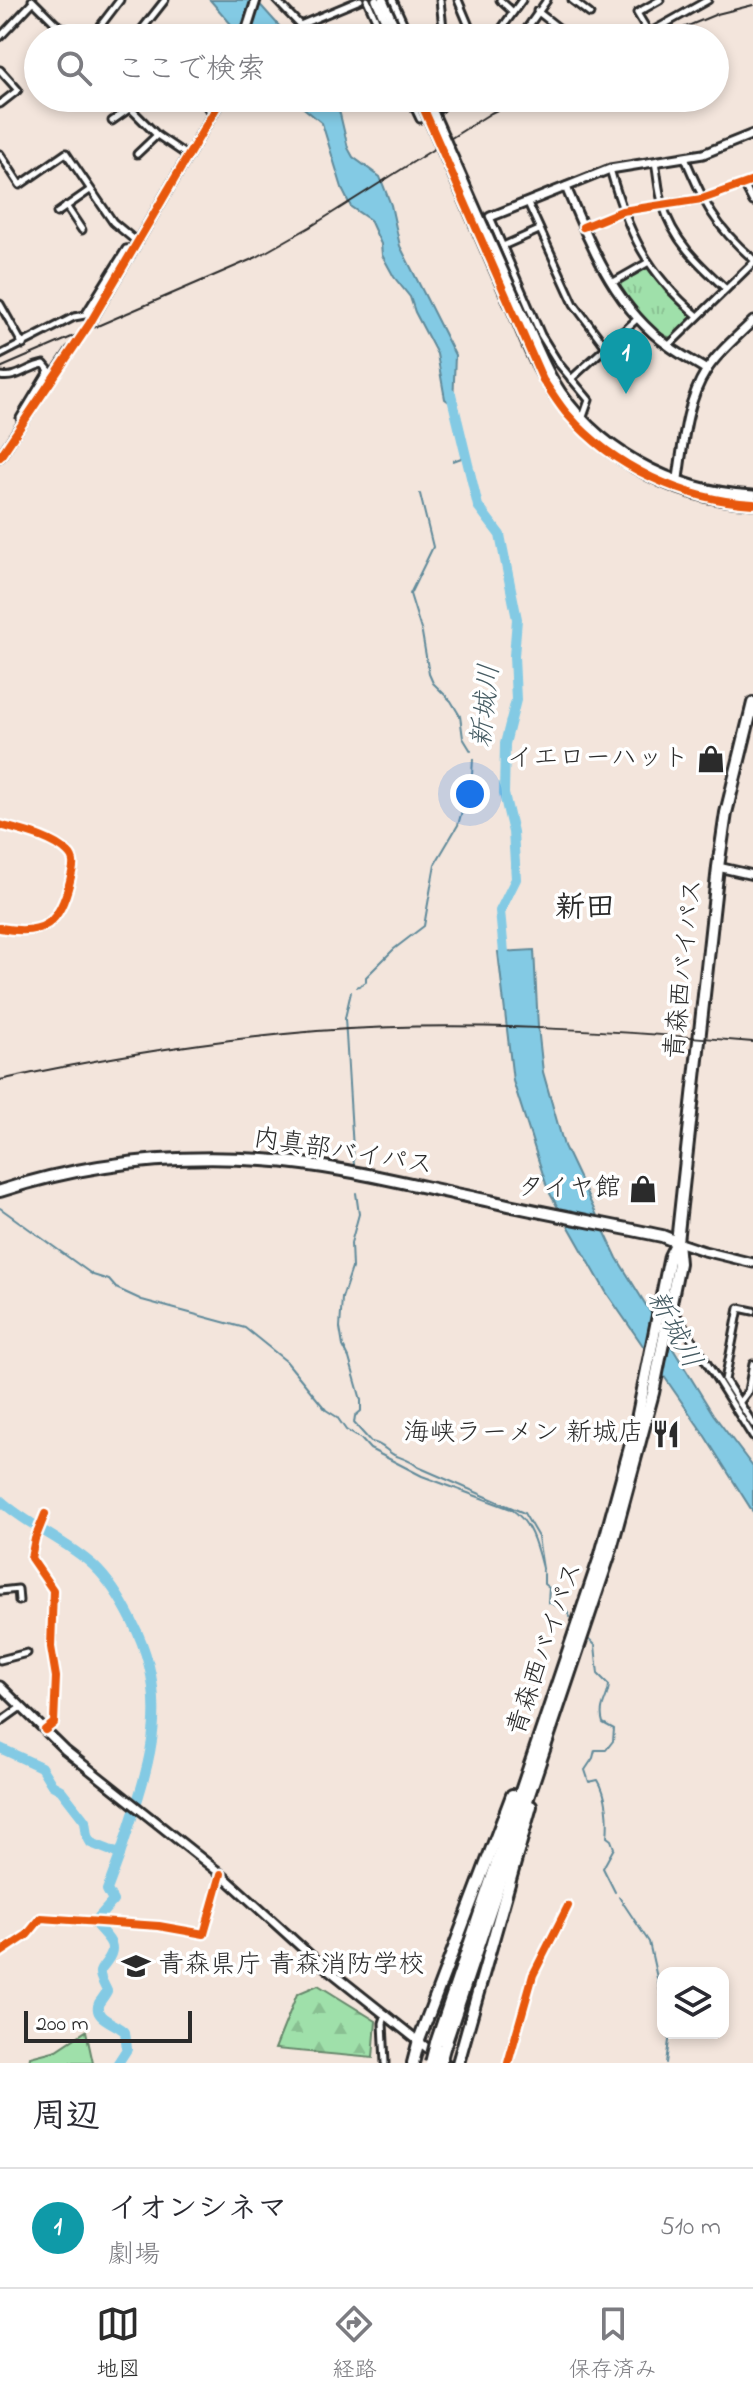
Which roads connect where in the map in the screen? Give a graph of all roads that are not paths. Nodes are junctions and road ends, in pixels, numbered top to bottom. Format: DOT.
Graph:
graph roads {
  1 [pos="120,0"];
  2 [pos="165,0"];
  3 [pos="256,0"];
  4 [pos="276,0"];
  5 [pos="360,0"];
  6 [pos="367,0"];
  7 [pos="376,0"];
  8 [pos="383,0"];
  9 [pos="393,0"];
  10 [pos="440,0"];
  11 [pos="458,0"];
  12 [pos="500,0"];
  13 [pos="522,0"];
  14 [pos="547,0"];
  15 [pos="572,0"];
  16 [pos="660,0"];
  17 [pos="708,0"];
  18 [pos="32,1"];
  19 [pos="384,10"];
  20 [pos="537,11"];
  21 [pos="513,12"];
  22 [pos="590,14"];
  23 [pos="57,24"];
  24 [pos="102,24"];
  25 [pos="146,24"];
  26 [pos="248,24"];
  27 [pos="299,24"];
  28 [pos="302,24"];
  29 [pos="378,24"];
  30 [pos="388,24"];
  31 [pos="392,24"];
  32 [pos="404,24"];
  33 [pos="443,24"];
  34 [pos="468,24"];
  35 [pos="505,24"];
  36 [pos="529,24"];
  37 [pos="554,24"];
  38 [pos="644,24"];
  39 [pos="665,24"];
  40 [pos="0,37"];
  41 [pos="0,70"];
  42 [pos="0,104"];
  43 [pos="125,112"];
  44 [pos="132,112"];
  45 [pos="210,112"];
  46 [pos="214,112"];
  47 [pos="417,112"];
  48 [pos="425,112"];
  49 [pos="433,112"];
  50 [pos="433,112"];
  51 [pos="212,115"];
  52 [pos="112,121"];
  53 [pos="753,134"];
  54 [pos="157,135"];
  55 [pos="0,154"];
  56 [pos="137,154"];
  57 [pos="188,156"];
  58 [pos="685,158"];
  59 [pos="655,162"];
  60 [pos="610,169"];
  61 [pos="753,181"];
  62 [pos="744,185"];
  63 [pos="566,187"];
  64 [pos="90,190"];
  65 [pos="702,199"];
  66 [pos="753,202"];
  67 [pos="528,203"];
  68 [pos="663,205"];
  69 [pos="66,206"];
  70 [pos="622,211"];
  71 [pos="57,213"];
  72 [pos="490,217"];
  73 [pos="583,227"];
  74 [pos="82,230"];
  75 [pos="539,230"];
  76 [pos="135,245"];
  77 [pos="503,246"];
  78 [pos="753,261"];
  79 [pos="647,263"];
  80 [pos="611,284"];
  81 [pos="726,289"];
  82 [pos="513,302"];
  83 [pos="0,304"];
  84 [pos="698,316"];
  85 [pos="638,318"];
  86 [pos="753,321"];
  87 [pos="90,323"];
  88 [pos="23,345"];
  89 [pos="668,346"];
  90 [pos="606,347"];
  91 [pos="71,350"];
  92 [pos="0,355"];
  93 [pos="707,370"];
  94 [pos="0,376"];
  95 [pos="571,379"];
  96 [pos="583,417"];
  97 [pos="22,424"];
  98 [pos="0,457"];
  99 [pos="677,484"];
  100 [pos="753,495"];
  101 [pos="753,504"];
  102 [pos="753,703"];
  103 [pos="0,825"];
  104 [pos="718,867"];
  105 [pos="753,875"];
  106 [pos="0,928"];
  107 [pos="0,1191"];
  108 [pos="677,1242"];
  109 [pos="753,1263"];
  110 [pos="667,1304"];
  111 [pos="753,1311"];
  112 [pos="753,1364"];
  113 [pos="739,1403"];
  114 [pos="753,1424"];
  115 [pos="753,1437"];
  116 [pos="45,1514"];
  117 [pos="0,1591"];
  118 [pos="19,1601"];
  119 [pos="27,1653"];
  120 [pos="0,1660"];
  121 [pos="0,1686"];
  122 [pos="556,1687"];
  123 [pos="21,1707"];
  124 [pos="557,1711"];
  125 [pos="0,1722"];
  126 [pos="45,1730"];
  127 [pos="221,1874"];
  128 [pos="568,1906"];
  129 [pos="0,1953"];
  130 [pos="385,2019"];
  131 [pos="419,2040"];
  132 [pos="440,2046"];
  133 [pos="385,2063"];
  134 [pos="413,2063"];
  135 [pos="431,2063"];
  136 [pos="440,2063"];
  137 [pos="446,2063"];
  138 [pos="458,2063"];
  139 [pos="508,2063"];
  1 -- 24 [label="street"];
  2 -- 25 [label="street"];
  3 -- 26 [label="street"];
  4 -- 27 [label="street"];
  5 -- 28 [label="street"];
  6 -- 29 [label="street"];
  7 -- 19 [label="street"];
  8 -- 19 [label="street"];
  9 -- 32 [label="street"];
  10 -- 33 [label="street"];
  11 -- 34 [label="street"];
  12 -- 21 [label="street"];
  13 -- 21 [label="street"];
  14 -- 20 [label="street"];
  15 -- 22 [label="street"];
  16 -- 38 [label="street"];
  17 -- 39 [label="street"];
  18 -- 23 [label="street"];
  18 -- 40 [label="street"];
  19 -- 30 [label="street"];
  19 -- 31 [label="street"];
  20 -- 36 [label="street"];
  20 -- 37 [label="street"];
  21 -- 35 [label="street"];
  41 -- 42 [label="street"];
  43 -- 52 [label="street"];
  44 -- 54 [label="street"];
  45 -- 51 [label="street"];
  46 -- 51 [label="street"];
  47 -- 49 [label="street"];
  48 -- 82 [label="street, bridge"];
  50 -- 82 [label="street, bridge"];
  51 -- 57 [label="street"];
  53 -- 58 [label="street"];
  54 -- 56 [label="street"];
  54 -- 57 [label="street"];
  55 -- 64 [label="street"];
  57 -- 76 [label="street"];
  58 -- 59 [label="street"];
  58 -- 65 [label="street"];
  59 -- 60 [label="street"];
  59 -- 68 [label="street"];
  60 -- 63 [label="street"];
  60 -- 70 [label="street"];
  61 -- 62 [label="street"];
  62 -- 65 [label="street"];
  62 -- 66 [label="street"];
  63 -- 67 [label="street"];
  63 -- 73 [label="street"];
  64 -- 69 [label="street"];
  64 -- 76 [label="street"];
  65 -- 68 [label="street"];
  65 -- 78 [label="street"];
  67 -- 72 [label="street"];
  67 -- 75 [label="street"];
  68 -- 70 [label="street"];
  68 -- 81 [label="street"];
  69 -- 71 [label="street"];
  69 -- 74 [label="street"];
  70 -- 73 [label="street"];
  70 -- 79 [label="street"];
  72 -- 77 [label="street"];
  73 -- 80 [label="street"];
  75 -- 77 [label="street"];
  75 -- 90 [label="street"];
  76 -- 87 [label="street"];
  76 -- 88 [label="street"];
  77 -- 95 [label="street"];
  78 -- 81 [label="street"];
  79 -- 80 [label="street"];
  79 -- 84 [label="street"];
  80 -- 85 [label="street"];
  81 -- 84 [label="street"];
  82 -- 96 [label="street"];
  82 -- 99 [label="street"];
  83 -- 88 [label="street"];
  84 -- 89 [label="street"];
  85 -- 89 [label="street"];
  85 -- 90 [label="street"];
  86 -- 93 [label="street"];
  88 -- 92 [label="street"];
  89 -- 93 [label="street"];
  90 -- 95 [label="street"];
  91 -- 97 [label="street"];
  93 -- 99 [label="street"];
  94 -- 97 [label="street"];
  95 -- 96 [label="street"];
  96 -- 99 [label="street"];
  97 -- 98 [label="street"];
  99 -- 100 [label="street"];
  99 -- 101 [label="street"];
  102 -- 104 [label="highway, 青森西バイパス"];
  103 -- 106 [label="street"];
  104 -- 105 [label="street"];
  104 -- 108 [label="highway, 青森西バイパス"];
  107 -- 108 [label="highway, 内真部バイパス"];
  108 -- 109 [label="street"];
  108 -- 110 [label="highway, 青森西バイパス"];
  110 -- 115 [label="street"];
  110 -- 122 [label="highway, 青森西バイパス"];
  110 -- 124 [label="highway, 青森西バイパス"];
  111 -- 113 [label="street"];
  112 -- 113 [label="street"];
  113 -- 114 [label="street"];
  116 -- 126 [label="street"];
  117 -- 118 [label="street"];
  119 -- 120 [label="street"];
  121 -- 123 [label="street"];
  122 -- 131 [label="highway"];
  122 -- 132 [label="highway, 青森西バイパス"];
  123 -- 125 [label="street"];
  123 -- 126 [label="street"];
  124 -- 132 [label="highway, 青森西バイパス"];
  124 -- 138 [label="highway"];
  126 -- 127 [label="street"];
  127 -- 129 [label="street"];
  127 -- 130 [label="street"];
  128 -- 139 [label="street"];
  130 -- 131 [label="street"];
  130 -- 133 [label="street"];
  131 -- 134 [label="highway"];
  131 -- 137 [label="street"];
  132 -- 135 [label="highway, 青森西バイパス, bridge"];
  132 -- 136 [label="highway, 青森西バイパス, bridge"];
}
